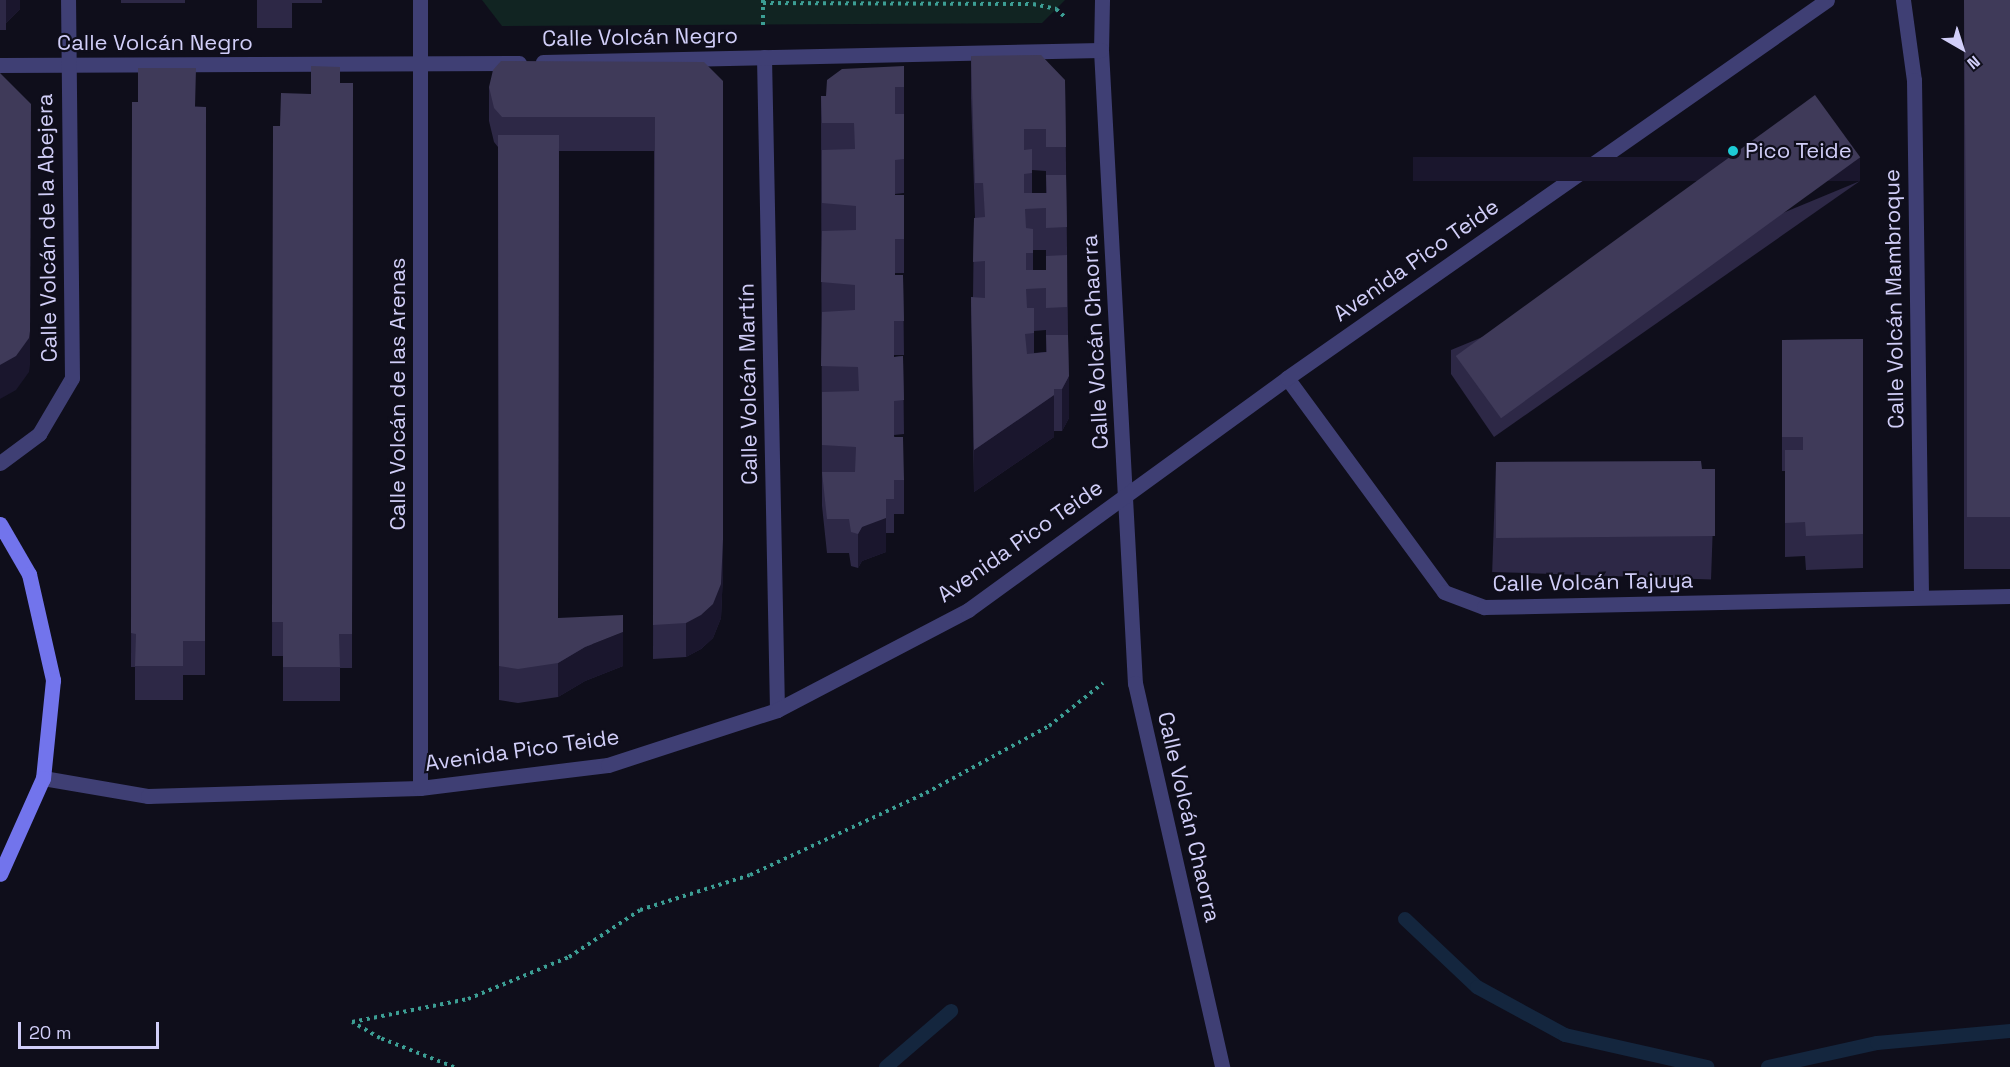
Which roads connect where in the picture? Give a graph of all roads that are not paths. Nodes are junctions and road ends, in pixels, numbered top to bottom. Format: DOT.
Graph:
graph roads {
  1 [pos="68,0"];
  2 [pos="420,0"];
  3 [pos="1102,0"];
  4 [pos="1827,0"];
  5 [pos="1903,0"];
  6 [pos="1101,50"];
  7 [pos="765,57"];
  8 [pos="0,65"];
  9 [pos="420,65"];
  10 [pos="68,66"];
  11 [pos="1287,378"];
  12 [pos="0,463"];
  13 [pos="1127,493"];
  14 [pos="0,524"];
  15 [pos="2010,596"];
  16 [pos="1921,597"];
  17 [pos="777,710"];
  18 [pos="43,778"];
  19 [pos="420,788"];
  20 [pos="0,874"];
  21 [pos="1222,1067"];
  1 -- 10 [label="street, Calle Volcán de la Abejera"];
  2 -- 9 [label="street, Calle Volcán de las Arenas"];
  3 -- 6 [label="street, Calle Volcán Chaorra"];
  4 -- 11 [label="street, Avenida Pico Teide"];
  5 -- 16 [label="street, Calle Volcán Mambroque"];
  6 -- 7 [label="street, Calle Volcán Negro"];
  6 -- 13 [label="street, Calle Volcán Chaorra"];
  7 -- 9 [label="street, Calle Volcán Negro"];
  7 -- 17 [label="street, Calle Volcán Martín"];
  8 -- 10 [label="street, Calle Volcán Negro"];
  9 -- 10 [label="street, Calle Volcán Negro"];
  9 -- 19 [label="street, Calle Volcán de las Arenas"];
  10 -- 12 [label="street, Calle Volcán de la Abejera"];
  11 -- 13 [label="street, Avenida Pico Teide"];
  11 -- 16 [label="street, Calle Volcán Tajuya"];
  13 -- 17 [label="street, Avenida Pico Teide"];
  13 -- 21 [label="street, Calle Volcán Chaorra"];
  14 -- 18 [label="street"];
  15 -- 16 [label="street, Calle Volcán Tajuya"];
  17 -- 19 [label="street, Avenida Pico Teide"];
  18 -- 19 [label="street, Avenida Pico Teide"];
  18 -- 20 [label="street"];
}
